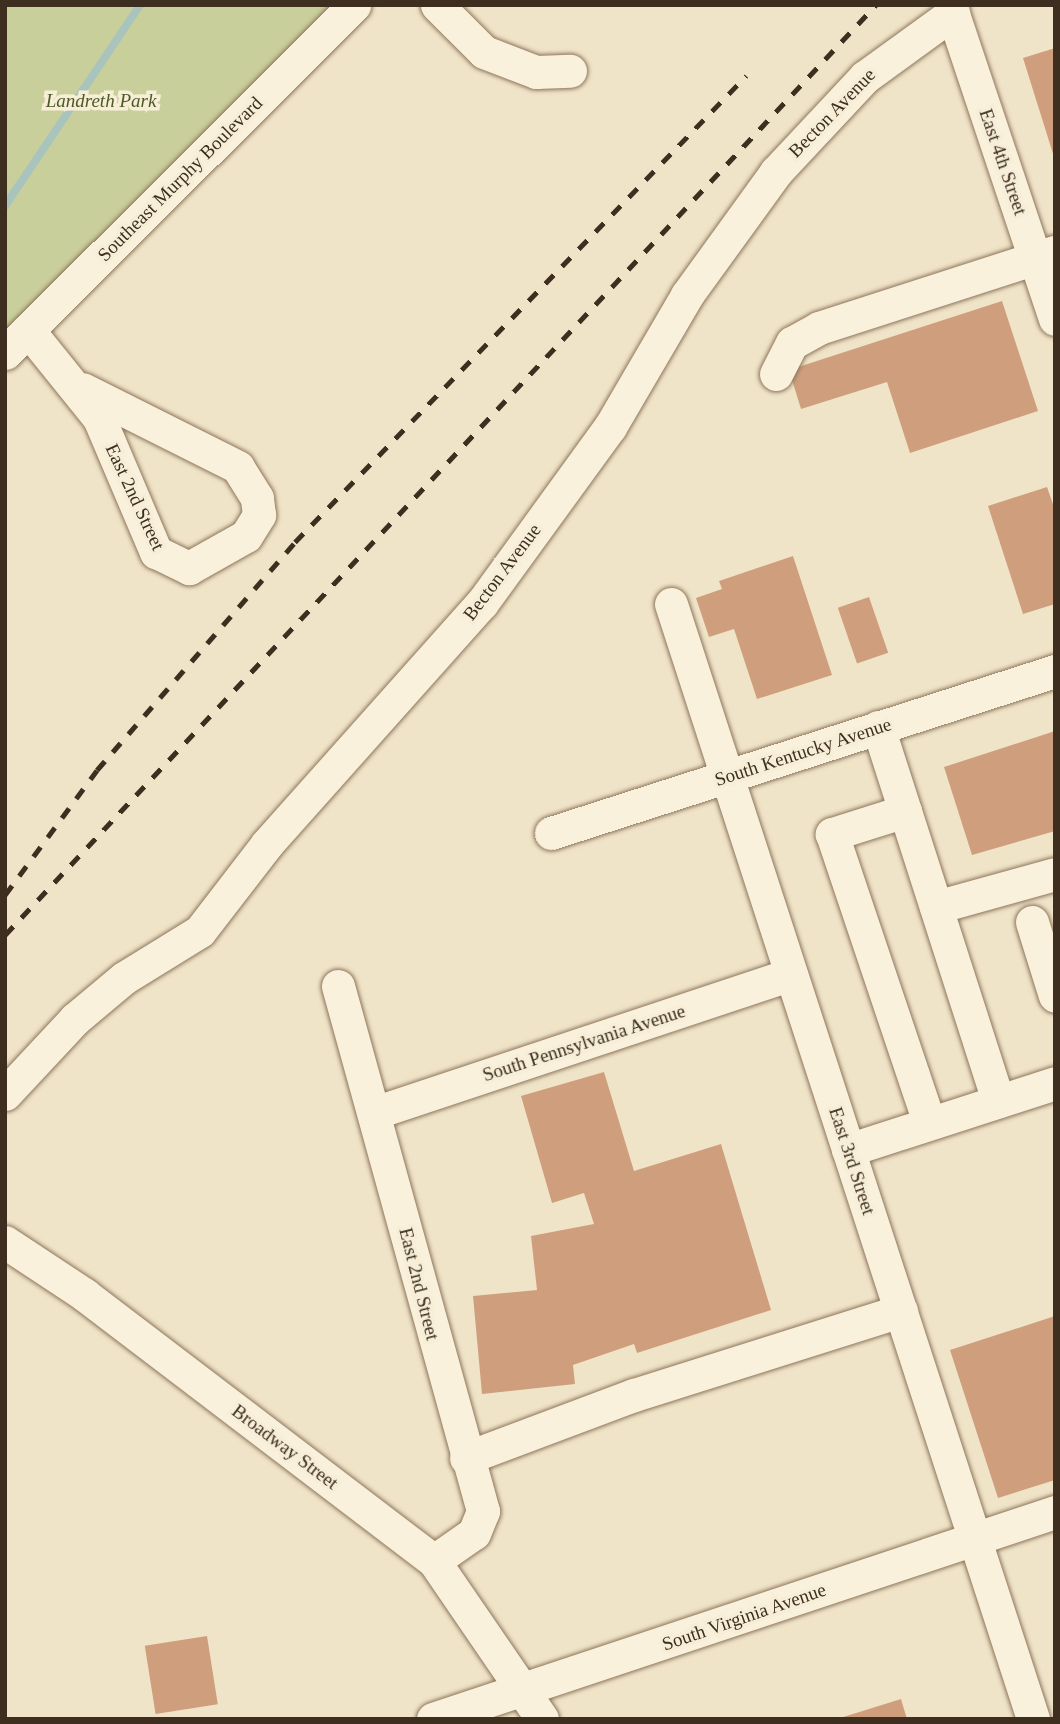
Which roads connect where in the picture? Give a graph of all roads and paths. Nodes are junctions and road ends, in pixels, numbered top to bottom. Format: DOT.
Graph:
graph roads {
  1 [pos="354,5"];
  2 [pos="437,5"];
  3 [pos="952,9"];
  4 [pos="570,71"];
  5 [pos="1045,255"];
  6 [pos="1055,319"];
  7 [pos="28,330"];
  8 [pos="5,353"];
  9 [pos="776,374"];
  10 [pos="82,389"];
  11 [pos="671,604"];
  12 [pos="1055,671"];
  13 [pos="878,727"];
  14 [pos="726,776"];
  15 [pos="905,811"];
  16 [pos="551,833"];
  17 [pos="1055,874"];
  18 [pos="936,907"];
  19 [pos="1032,922"];
  20 [pos="791,974"];
  21 [pos="338,986"];
  22 [pos="1055,996"];
  23 [pos="1055,1083"];
  24 [pos="5,1094"];
  25 [pos="998,1101"];
  26 [pos="377,1112"];
  27 [pos="929,1123"];
  28 [pos="848,1150"];
  29 [pos="5,1241"];
  30 [pos="901,1311"];
  31 [pos="466,1458"];
  32 [pos="1055,1512"];
  33 [pos="975,1538"];
  34 [pos="434,1561"];
  35 [pos="527,1690"];
  36 [pos="453,1716"];
  37 [pos="542,1719"];
  38 [pos="1033,1719"];
  1 -- 7 [label="street, Southeast Murphy Boulevard"];
  2 -- 4 [label="street"];
  3 -- 5 [label="street, East 4th Street"];
  3 -- 24 [label="street, Becton Avenue"];
  5 -- 6 [label="street, East 4th Street"];
  5 -- 9 [label="street"];
  7 -- 8 [label="street, Southeast Murphy Boulevard"];
  7 -- 10 [label="street, East 2nd Street"];
  10 -- 10 [label="street, East 2nd Street"];
  11 -- 14 [label="street, East 3rd Street"];
  12 -- 13 [label="street, South Kentucky Avenue"];
  13 -- 14 [label="street, South Kentucky Avenue"];
  13 -- 15 [label="street"];
  14 -- 16 [label="street, South Kentucky Avenue"];
  14 -- 20 [label="street, East 3rd Street"];
  15 -- 18 [label="street"];
  15 -- 27 [label="street"];
  17 -- 18 [label="street"];
  18 -- 25 [label="street"];
  19 -- 22 [label="street"];
  20 -- 26 [label="street, South Pennsylvania Avenue"];
  20 -- 28 [label="street, East 3rd Street"];
  21 -- 26 [label="street, East 2nd Street"];
  23 -- 25 [label="street"];
  25 -- 27 [label="street"];
  26 -- 31 [label="street, East 2nd Street"];
  27 -- 28 [label="street"];
  28 -- 30 [label="street, East 3rd Street"];
  29 -- 34 [label="street, Broadway Street"];
  30 -- 31 [label="street"];
  30 -- 33 [label="street, East 3rd Street"];
  31 -- 34 [label="street, East 2nd Street"];
  32 -- 33 [label="street, South Virginia Avenue"];
  33 -- 35 [label="street, South Virginia Avenue"];
  33 -- 38 [label="street, East 3rd Street"];
  34 -- 35 [label="street, Broadway Street"];
  35 -- 36 [label="street, South Virginia Avenue"];
  35 -- 37 [label="street"];
}
